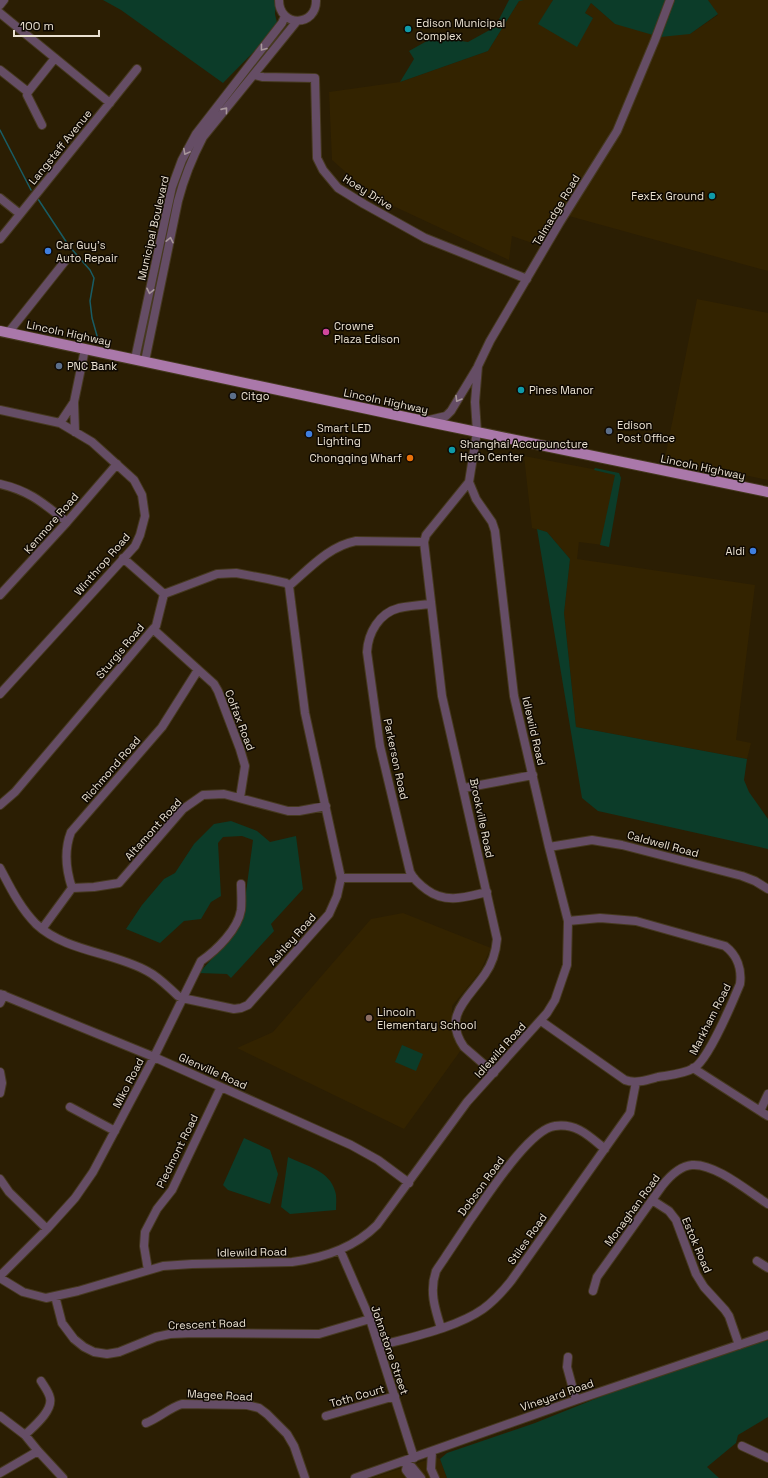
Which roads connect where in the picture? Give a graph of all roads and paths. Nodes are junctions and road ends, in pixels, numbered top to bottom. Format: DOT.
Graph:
graph roads {
  1 [pos="4,0"];
  2 [pos="279,0"];
  3 [pos="316,0"];
  4 [pos="670,0"];
  5 [pos="0,5"];
  6 [pos="0,13"];
  7 [pos="285,16"];
  8 [pos="297,21"];
  9 [pos="55,58"];
  10 [pos="137,69"];
  11 [pos="0,70"];
  12 [pos="254,75"];
  13 [pos="28,92"];
  14 [pos="110,103"];
  15 [pos="42,125"];
  16 [pos="0,198"];
  17 [pos="20,214"];
  18 [pos="0,239"];
  19 [pos="66,260"];
  20 [pos="526,279"];
  21 [pos="4,332"];
  22 [pos="85,349"];
  23 [pos="140,360"];
  24 [pos="478,366"];
  25 [pos="74,402"];
  26 [pos="0,410"];
  27 [pos="424,421"];
  28 [pos="60,423"];
  29 [pos="75,432"];
  30 [pos="477,432"];
  31 [pos="117,464"];
  32 [pos="469,482"];
  33 [pos="0,484"];
  34 [pos="768,492"];
  35 [pos="67,522"];
  36 [pos="424,542"];
  37 [pos="123,558"];
  38 [pos="289,586"];
  39 [pos="164,594"];
  40 [pos="0,595"];
  41 [pos="430,604"];
  42 [pos="153,629"];
  43 [pos="198,670"];
  44 [pos="0,694"];
  45 [pos="532,775"];
  46 [pos="464,788"];
  47 [pos="240,798"];
  48 [pos="0,805"];
  49 [pos="326,806"];
  50 [pos="549,847"];
  51 [pos="0,868"];
  52 [pos="341,878"];
  53 [pos="414,878"];
  54 [pos="241,884"];
  55 [pos="72,888"];
  56 [pos="768,889"];
  57 [pos="487,892"];
  58 [pos="568,921"];
  59 [pos="42,928"];
  60 [pos="1,997"];
  61 [pos="182,998"];
  62 [pos="541,1021"];
  63 [pos="154,1057"];
  64 [pos="693,1068"];
  65 [pos="0,1072"];
  66 [pos="494,1073"];
  67 [pos="636,1082"];
  68 [pos="221,1087"];
  69 [pos="0,1093"];
  70 [pos="768,1094"];
  71 [pos="70,1107"];
  72 [pos="760,1111"];
  73 [pos="768,1116"];
  74 [pos="115,1132"];
  75 [pos="605,1149"];
  76 [pos="0,1179"];
  77 [pos="409,1183"];
  78 [pos="652,1200"];
  79 [pos="768,1204"];
  80 [pos="47,1229"];
  81 [pos="340,1250"];
  82 [pos="757,1261"];
  83 [pos="768,1268"];
  84 [pos="148,1270"];
  85 [pos="0,1277"];
  86 [pos="593,1291"];
  87 [pos="55,1296"];
  88 [pos="370,1320"];
  89 [pos="441,1328"];
  90 [pos="768,1335"];
  91 [pos="739,1344"];
  92 [pos="379,1346"];
  93 [pos="568,1357"];
  94 [pos="41,1381"];
  95 [pos="395,1396"];
  96 [pos="576,1400"];
  97 [pos="0,1416"];
  98 [pos="326,1416"];
  99 [pos="146,1423"];
  100 [pos="25,1434"];
  101 [pos="742,1446"];
  102 [pos="38,1451"];
  103 [pos="432,1452"];
  104 [pos="414,1458"];
  105 [pos="768,1458"];
  106 [pos="406,1464"];
  107 [pos="0,1473"];
  108 [pos="63,1478"];
  109 [pos="304,1478"];
  110 [pos="355,1478"];
  111 [pos="412,1478"];
  112 [pos="421,1478"];
  113 [pos="435,1478"];
  1 -- 5 [label="street"];
  2 -- 7 [label="street"];
  3 -- 8 [label="street"];
  4 -- 20 [label="street, Talmadge Road"];
  6 -- 9 [label="street"];
  7 -- 8 [label="street"];
  7 -- 23 [label="street, Municipal Boulevard, one-way"];
  8 -- 12 [label="street, Municipal Boulevard"];
  9 -- 13 [label="street"];
  9 -- 14 [label="street"];
  10 -- 14 [label="street, Langstaff Avenue"];
  11 -- 13 [label="street"];
  12 -- 20 [label="street, Hoey Drive"];
  23 -- 12 [label="street, Municipal Boulevard, one-way"];
  13 -- 15 [label="street"];
  14 -- 17 [label="street, Langstaff Avenue"];
  16 -- 17 [label="street"];
  17 -- 18 [label="street, Langstaff Avenue"];
  19 -- 21 [label="street"];
  20 -- 24 [label="street, Talmadge Road"];
  21 -- 22 [label="main road, Lincoln Highway"];
  22 -- 23 [label="main road, Lincoln Highway"];
  22 -- 25 [label="street"];
  23 -- 27 [label="main road, Lincoln Highway"];
  24 -- 27 [label="street, one-way"];
  24 -- 30 [label="street, Talmadge Road"];
  25 -- 28 [label="street"];
  25 -- 29 [label="street"];
  26 -- 28 [label="street, Winthrop Road"];
  27 -- 30 [label="main road, Lincoln Highway"];
  28 -- 29 [label="street, Winthrop Road"];
  29 -- 31 [label="street, Winthrop Road"];
  30 -- 32 [label="street"];
  30 -- 34 [label="main road, Lincoln Highway"];
  31 -- 35 [label="street, Kenmore Road"];
  31 -- 37 [label="street, Winthrop Road"];
  32 -- 36 [label="street"];
  32 -- 45 [label="street, Idlewild Road"];
  33 -- 35 [label="street"];
  35 -- 40 [label="street, Kenmore Road"];
  36 -- 38 [label="street"];
  36 -- 41 [label="street, Brookville Road"];
  37 -- 39 [label="street"];
  37 -- 44 [label="street, Winthrop Road"];
  38 -- 39 [label="street"];
  38 -- 49 [label="street, Ashley Road"];
  39 -- 42 [label="street, Sturgis Road"];
  41 -- 46 [label="street, Brookville Road"];
  41 -- 53 [label="street, Parkerson Road"];
  42 -- 43 [label="street, Colfax Road"];
  42 -- 48 [label="street, Sturgis Road"];
  43 -- 47 [label="street, Colfax Road"];
  43 -- 55 [label="street, Richmond Road"];
  45 -- 46 [label="street"];
  45 -- 50 [label="street, Idlewild Road"];
  46 -- 57 [label="street, Brookville Road"];
  47 -- 49 [label="street, Altamont Road"];
  47 -- 55 [label="street, Altamont Road"];
  49 -- 52 [label="street, Ashley Road"];
  50 -- 56 [label="street, Caldwell Road"];
  50 -- 58 [label="street, Idlewild Road"];
  51 -- 59 [label="street, Ashley Road"];
  52 -- 53 [label="street"];
  52 -- 61 [label="street, Ashley Road"];
  53 -- 57 [label="street, Parkerson Road"];
  54 -- 61 [label="street, Miko Road"];
  55 -- 59 [label="street"];
  57 -- 66 [label="street, Brookville Road"];
  58 -- 62 [label="street, Idlewild Road"];
  58 -- 64 [label="street, Markham Road"];
  59 -- 61 [label="street, Ashley Road"];
  60 -- 63 [label="street, Glenville Road"];
  61 -- 63 [label="street, Miko Road"];
  62 -- 66 [label="street, Idlewild Road"];
  62 -- 67 [label="street"];
  63 -- 68 [label="street, Glenville Road"];
  63 -- 74 [label="street, Miko Road"];
  64 -- 67 [label="street, Markham Road"];
  64 -- 72 [label="street"];
  65 -- 69 [label="street"];
  66 -- 77 [label="street, Idlewild Road"];
  67 -- 75 [label="street, Stiles Road"];
  68 -- 77 [label="street, Glenville Road"];
  68 -- 84 [label="street, Piedmont Road"];
  70 -- 72 [label="street"];
  71 -- 74 [label="street"];
  72 -- 73 [label="street"];
  74 -- 80 [label="street, Miko Road"];
  75 -- 89 [label="street, Stiles Road"];
  75 -- 89 [label="street, Dobson Road"];
  76 -- 80 [label="street"];
  77 -- 81 [label="street, Idlewild Road"];
  78 -- 79 [label="street, Monaghan Road"];
  78 -- 86 [label="street, Monaghan Road"];
  78 -- 91 [label="street, Estok Road"];
  80 -- 85 [label="street, Miko Road"];
  81 -- 84 [label="street, Idlewild Road"];
  81 -- 88 [label="street, Johnstone Street"];
  82 -- 83 [label="street"];
  84 -- 87 [label="street, Idlewild Road"];
  85 -- 87 [label="street, Idlewild Road"];
  87 -- 88 [label="street, Crescent Road"];
  88 -- 92 [label="street, Johnstone Street"];
  89 -- 92 [label="street, Stiles Road"];
  90 -- 91 [label="street, Vineyard Road"];
  91 -- 96 [label="street, Vineyard Road"];
  92 -- 95 [label="street, Johnstone Street"];
  93 -- 96 [label="street"];
  94 -- 100 [label="street"];
  95 -- 98 [label="street, Toth Court"];
  95 -- 104 [label="street, Johnstone Street"];
  96 -- 103 [label="street, Vineyard Road"];
  97 -- 100 [label="street"];
  99 -- 109 [label="street, Magee Road"];
  100 -- 102 [label="street"];
  101 -- 105 [label="street"];
  102 -- 107 [label="street"];
  102 -- 108 [label="street"];
  103 -- 104 [label="street, Vineyard Road"];
  103 -- 113 [label="street"];
  104 -- 106 [label="street, Vineyard Road"];
  106 -- 110 [label="street, Vineyard Road"];
  106 -- 111 [label="street"];
  106 -- 112 [label="street"];
}
